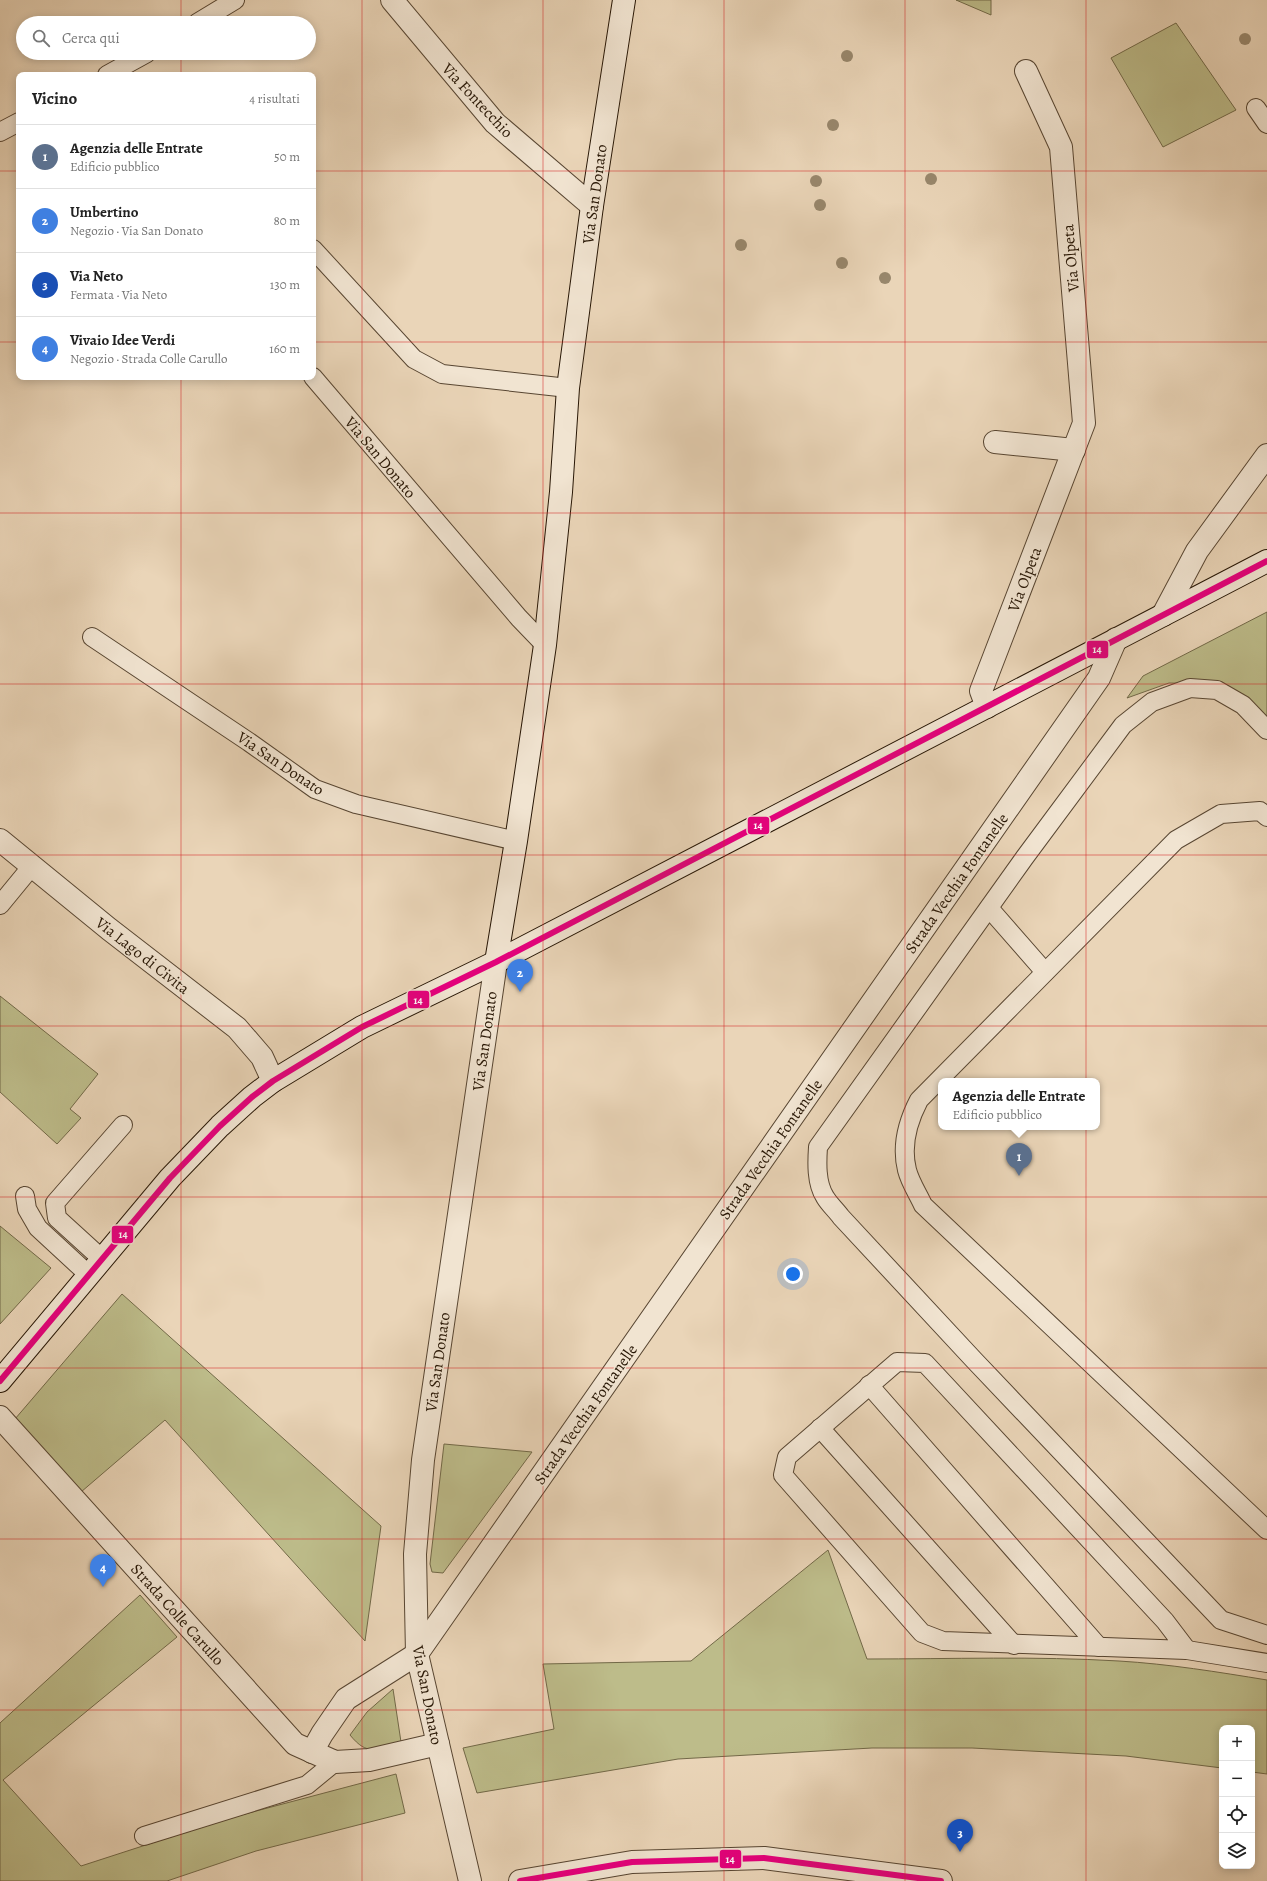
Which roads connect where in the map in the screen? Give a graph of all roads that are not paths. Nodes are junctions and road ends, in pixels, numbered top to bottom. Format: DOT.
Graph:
graph roads {
  1 [pos="235,0"];
  2 [pos="392,0"];
  3 [pos="624,0"];
  4 [pos="209,16"];
  5 [pos="134,60"];
  6 [pos="1026,71"];
  7 [pos="112,72"];
  8 [pos="1256,108"];
  9 [pos="16,124"];
  10 [pos="1267,124"];
  11 [pos="0,132"];
  12 [pos="592,206"];
  13 [pos="316,252"];
  14 [pos="316,380"];
  15 [pos="568,388"];
  16 [pos="995,442"];
  17 [pos="1074,450"];
  18 [pos="1267,455"];
  19 [pos="1267,561"];
  20 [pos="1163,615"];
  21 [pos="92,637"];
  22 [pos="1116,639"];
  23 [pos="545,645"];
  24 [pos="987,707"];
  25 [pos="1267,730"];
  26 [pos="1267,817"];
  27 [pos="0,840"];
  28 [pos="516,841"];
  29 [pos="32,866"];
  30 [pos="0,906"];
  31 [pos="989,908"];
  32 [pos="496,962"];
  33 [pos="1045,972"];
  34 [pos="941,1078"];
  35 [pos="273,1081"];
  36 [pos="938,1081"];
  37 [pos="123,1125"];
  38 [pos="25,1196"];
  39 [pos="95,1267"];
  40 [pos="0,1381"];
  41 [pos="869,1385"];
  42 [pos="0,1417"];
  43 [pos="820,1428"];
  44 [pos="1267,1530"];
  45 [pos="1165,1621"];
  46 [pos="1267,1635"];
  47 [pos="1014,1645"];
  48 [pos="1099,1647"];
  49 [pos="1144,1648"];
  50 [pos="1187,1650"];
  51 [pos="417,1654"];
  52 [pos="1267,1663"];
  53 [pos="438,1744"];
  54 [pos="312,1752"];
  55 [pos="335,1762"];
  56 [pos="144,1836"];
  57 [pos="470,1881"];
  58 [pos="520,1881"];
  59 [pos="941,1881"];
  1 -- 4 [label="lane"];
  2 -- 12 [label="street, Via Fontecchio"];
  3 -- 12 [label="street, Via San Donato"];
  5 -- 7 [label="lane"];
  6 -- 17 [label="street, Via Olpeta"];
  8 -- 10 [label="lane"];
  9 -- 11 [label="lane"];
  12 -- 15 [label="street, Via San Donato"];
  13 -- 15 [label="lane"];
  14 -- 23 [label="lane, Via San Donato"];
  15 -- 23 [label="street, Via San Donato"];
  16 -- 17 [label="street"];
  17 -- 24 [label="street, Via Olpeta"];
  18 -- 20 [label="street"];
  19 -- 20 [label="street"];
  20 -- 22 [label="street"];
  21 -- 28 [label="lane, Via San Donato"];
  22 -- 24 [label="street"];
  22 -- 51 [label="street, Strada Vecchia Fontanelle"];
  23 -- 28 [label="street, Via San Donato"];
  24 -- 32 [label="street"];
  25 -- 31 [label="lane"];
  26 -- 33 [label="lane"];
  27 -- 29 [label="street, Via Lago di Civita"];
  28 -- 32 [label="street, Via San Donato"];
  29 -- 30 [label="lane"];
  29 -- 35 [label="street, Via Lago di Civita"];
  31 -- 33 [label="lane"];
  31 -- 46 [label="lane"];
  32 -- 35 [label="street"];
  32 -- 51 [label="street, Via San Donato"];
  33 -- 34 [label="lane"];
  35 -- 39 [label="street"];
  36 -- 44 [label="lane"];
  37 -- 39 [label="lane"];
  38 -- 39 [label="lane"];
  39 -- 40 [label="street"];
  41 -- 43 [label="lane"];
  41 -- 45 [label="lane"];
  41 -- 48 [label="lane"];
  42 -- 54 [label="street, Strada Colle Carullo"];
  43 -- 47 [label="lane"];
  43 -- 47 [label="lane"];
  45 -- 49 [label="lane"];
  45 -- 50 [label="lane"];
  47 -- 48 [label="lane"];
  48 -- 49 [label="lane"];
  49 -- 50 [label="lane"];
  50 -- 52 [label="lane"];
  51 -- 53 [label="street, Via San Donato"];
  51 -- 54 [label="street"];
  53 -- 55 [label="street, Strada Colle Carullo"];
  53 -- 57 [label="street, Via San Donato"];
  54 -- 55 [label="street, Strada Colle Carullo"];
  55 -- 56 [label="lane"];
  58 -- 59 [label="street"];
}
